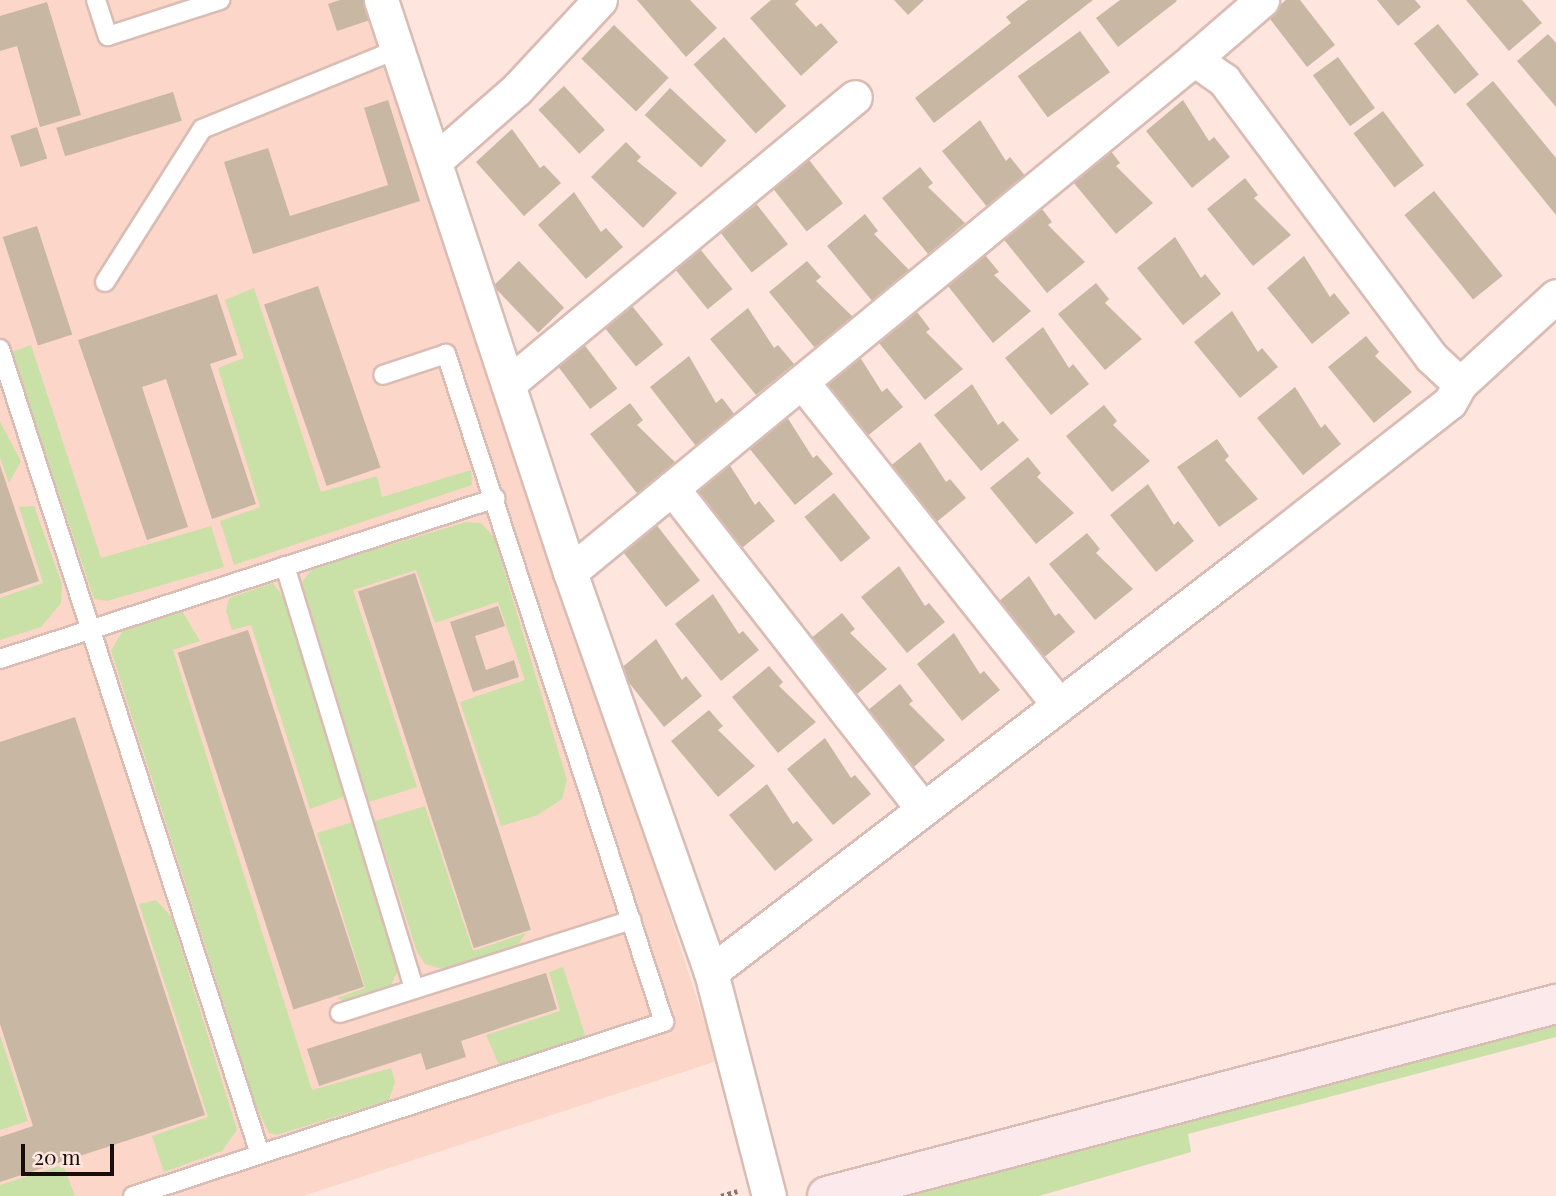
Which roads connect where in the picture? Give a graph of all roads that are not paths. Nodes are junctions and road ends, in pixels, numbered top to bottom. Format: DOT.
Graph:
graph roads {
  1 [pos="96,0"];
  2 [pos="220,0"];
  3 [pos="381,0"];
  4 [pos="600,0"];
  5 [pos="1262,0"];
  6 [pos="398,49"];
  7 [pos="1194,59"];
  8 [pos="855,97"];
  9 [pos="436,160"];
  10 [pos="105,282"];
  11 [pos="1556,296"];
  12 [pos="0,349"];
  13 [pos="383,375"];
  14 [pos="803,382"];
  15 [pos="508,384"];
  16 [pos="1460,384"];
  17 [pos="672,488"];
  18 [pos="496,498"];
  19 [pos="285,566"];
  20 [pos="570,572"];
  21 [pos="87,631"];
  22 [pos="0,659"];
  23 [pos="1057,703"];
  24 [pos="922,808"];
  25 [pos="632,920"];
  26 [pos="711,971"];
  27 [pos="414,989"];
  28 [pos="1556,1004"];
  29 [pos="340,1013"];
  30 [pos="260,1154"];
  31 [pos="133,1196"];
  32 [pos="769,1196"];
  33 [pos="827,1196"];
  1 -- 2 [label="lane"];
  3 -- 6 [label="street"];
  4 -- 9 [label="street"];
  5 -- 7 [label="street"];
  6 -- 9 [label="street"];
  6 -- 10 [label="lane"];
  7 -- 14 [label="street"];
  7 -- 16 [label="street"];
  8 -- 15 [label="street"];
  9 -- 15 [label="street"];
  11 -- 16 [label="street"];
  12 -- 21 [label="lane"];
  13 -- 18 [label="lane"];
  14 -- 17 [label="street"];
  14 -- 23 [label="street"];
  15 -- 20 [label="street"];
  16 -- 23 [label="street"];
  17 -- 20 [label="street"];
  17 -- 24 [label="street"];
  18 -- 19 [label="lane"];
  18 -- 25 [label="lane"];
  19 -- 21 [label="lane"];
  19 -- 27 [label="lane"];
  20 -- 26 [label="street"];
  21 -- 22 [label="lane"];
  21 -- 30 [label="lane"];
  23 -- 24 [label="street"];
  24 -- 26 [label="street"];
  25 -- 27 [label="lane"];
  25 -- 30 [label="lane"];
  26 -- 32 [label="street"];
  27 -- 29 [label="lane"];
  28 -- 33 [label="main road"];
  30 -- 31 [label="lane"];
}
